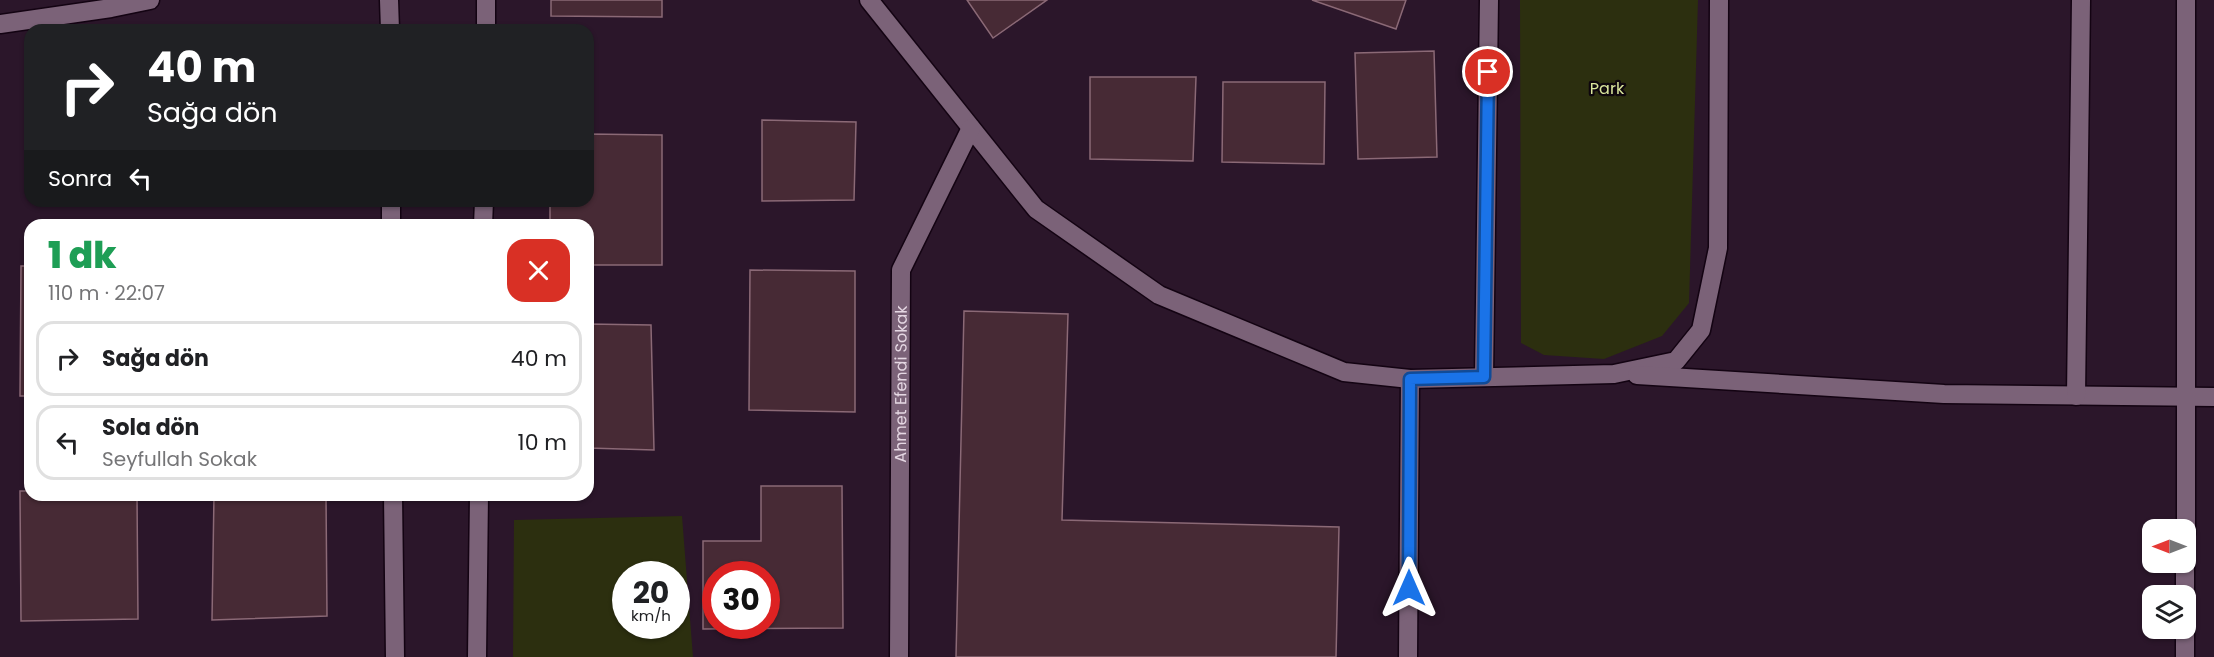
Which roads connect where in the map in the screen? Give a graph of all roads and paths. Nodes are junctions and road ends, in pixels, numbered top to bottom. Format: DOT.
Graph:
graph roads {
  1 [pos="150,0"];
  2 [pos="389,0"];
  3 [pos="486,0"];
  4 [pos="869,0"];
  5 [pos="1489,0"];
  6 [pos="1719,0"];
  7 [pos="2081,0"];
  8 [pos="2186,0"];
  9 [pos="0,24"];
  10 [pos="390,24"];
  11 [pos="486,24"];
  12 [pos="971,128"];
  13 [pos="1614,374"];
  14 [pos="1484,377"];
  15 [pos="1410,379"];
  16 [pos="2076,396"];
  17 [pos="2186,397"];
  18 [pos="2214,397"];
  19 [pos="393,501"];
  20 [pos="479,501"];
  21 [pos="2186,519"];
  22 [pos="2185,639"];
  23 [pos="395,657"];
  24 [pos="477,657"];
  25 [pos="899,657"];
  26 [pos="1408,657"];
  27 [pos="2185,657"];
  1 -- 9 [label="street"];
  2 -- 10 [label="street"];
  3 -- 11 [label="street"];
  4 -- 12 [label="street"];
  5 -- 14 [label="street"];
  6 -- 13 [label="street"];
  7 -- 16 [label="street"];
  8 -- 17 [label="street"];
  12 -- 15 [label="street"];
  12 -- 25 [label="street, Ahmet Efendi Sokak"];
  13 -- 14 [label="street"];
  13 -- 16 [label="street"];
  14 -- 15 [label="street"];
  15 -- 26 [label="street"];
  16 -- 17 [label="street"];
  17 -- 18 [label="street"];
  17 -- 21 [label="street"];
  19 -- 23 [label="street"];
  20 -- 24 [label="street"];
  22 -- 27 [label="street"];
}
